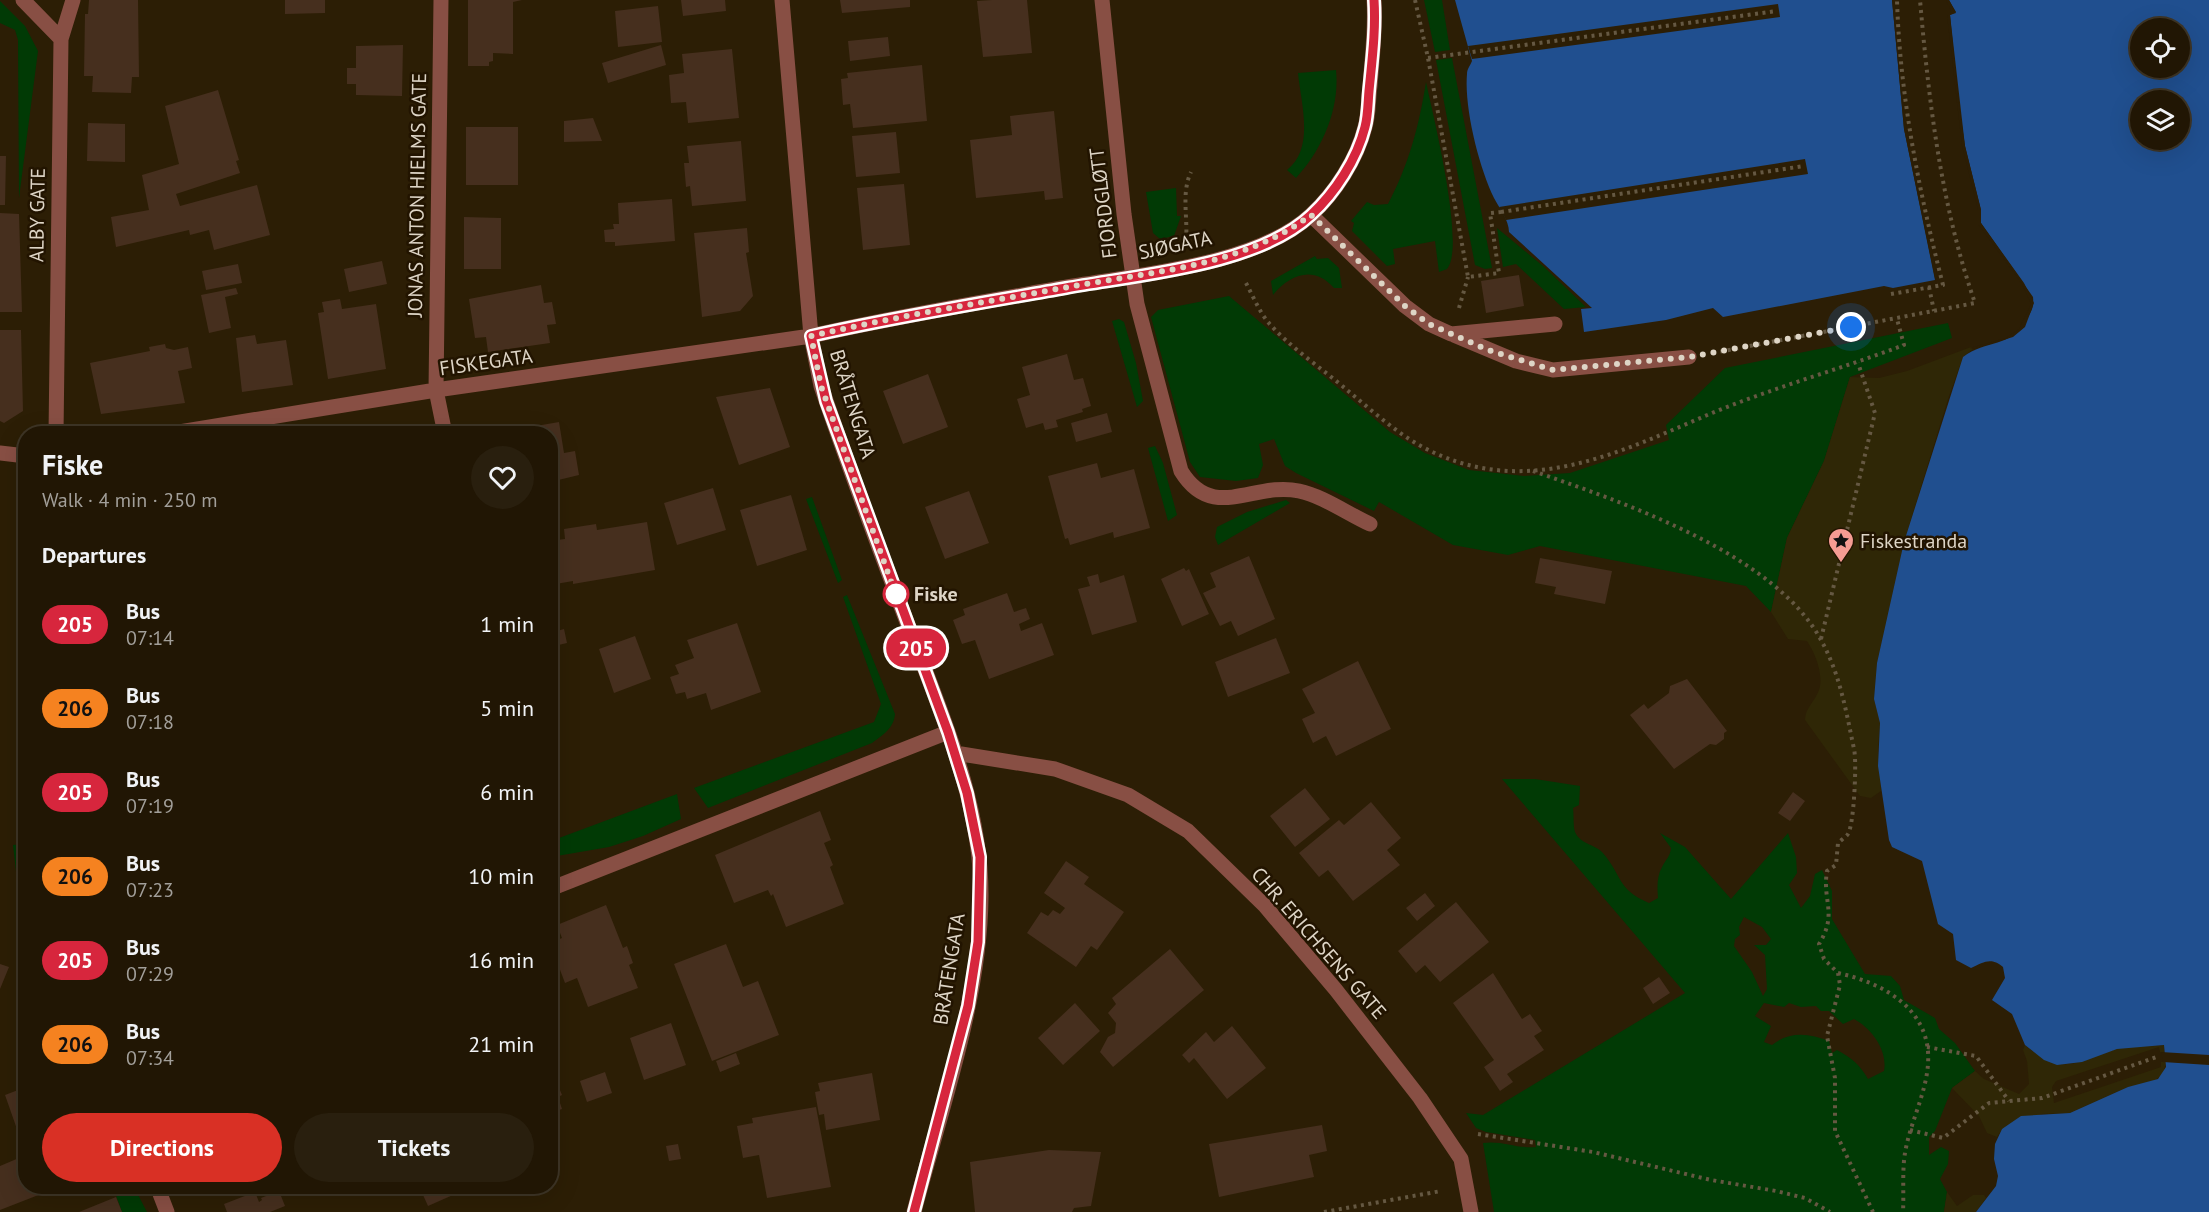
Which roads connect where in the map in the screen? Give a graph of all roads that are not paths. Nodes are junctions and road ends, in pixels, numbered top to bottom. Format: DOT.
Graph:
graph roads {
  1 [pos="23,0"];
  2 [pos="73,0"];
  3 [pos="441,0"];
  4 [pos="782,0"];
  5 [pos="1102,0"];
  6 [pos="1374,0"];
  7 [pos="61,39"];
  8 [pos="1311,215"];
  9 [pos="1133,276"];
  10 [pos="1556,324"];
  11 [pos="1451,334"];
  12 [pos="811,336"];
  13 [pos="1689,357"];
  14 [pos="436,390"];
  15 [pos="56,426"];
  16 [pos="216,426"];
  17 [pos="443,426"];
  18 [pos="0,453"];
  19 [pos="18,455"];
  20 [pos="1370,524"];
  21 [pos="948,732"];
  22 [pos="955,753"];
  23 [pos="558,886"];
  24 [pos="160,1194"];
  25 [pos="166,1212"];
  26 [pos="914,1212"];
  27 [pos="1471,1212"];
  1 -- 7 [label="street"];
  2 -- 7 [label="street, ALBY GATE"];
  3 -- 14 [label="street, JONAS ANTON HIELMS GATE"];
  4 -- 12 [label="street, BRÅTENGATA"];
  5 -- 9 [label="street, FJORDGLØTT"];
  6 -- 8 [label="street, SJØGATA"];
  7 -- 15 [label="street, ALBY GATE"];
  8 -- 9 [label="street, SJØGATA"];
  8 -- 11 [label="street"];
  9 -- 12 [label="street, SJØGATA"];
  9 -- 20 [label="street, FJORDGLØTT"];
  10 -- 11 [label="street"];
  11 -- 13 [label="street"];
  12 -- 14 [label="street, FISKEGATA"];
  12 -- 21 [label="street, BRÅTENGATA"];
  14 -- 16 [label="street, FISKEGATA"];
  14 -- 17 [label="street, JONAS ANTON HIELMS GATE"];
  18 -- 19 [label="street"];
  21 -- 22 [label="street, BRÅTENGATA"];
  21 -- 23 [label="street"];
  22 -- 26 [label="street, BRÅTENGATA"];
  22 -- 27 [label="street, CHR. ERICHSENS GATE"];
  24 -- 25 [label="street"];
}
